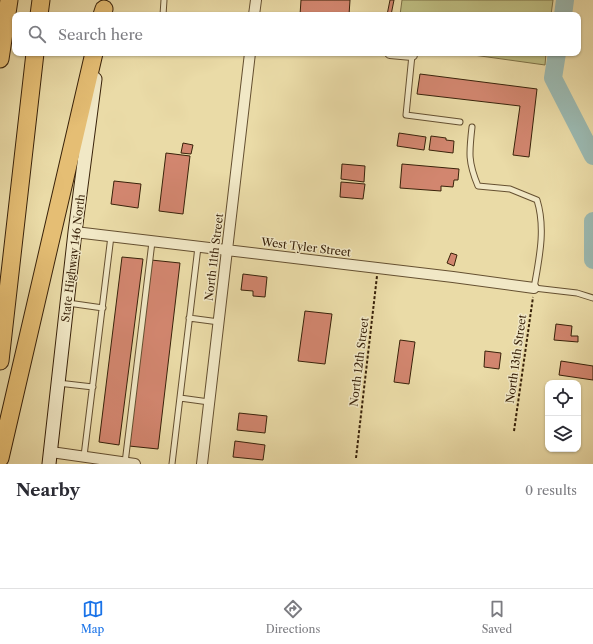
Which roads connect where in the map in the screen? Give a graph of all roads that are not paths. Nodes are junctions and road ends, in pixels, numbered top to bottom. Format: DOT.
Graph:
graph roads {
  1 [pos="9,0"];
  2 [pos="41,0"];
  3 [pos="164,0"];
  4 [pos="256,0"];
  5 [pos="39,12"];
  6 [pos="163,12"];
  7 [pos="254,12"];
  8 [pos="35,56"];
  9 [pos="93,56"];
  10 [pos="98,56"];
  11 [pos="250,56"];
  12 [pos="412,56"];
  13 [pos="0,59"];
  14 [pos="460,122"];
  15 [pos="472,127"];
  16 [pos="75,232"];
  17 [pos="111,236"];
  18 [pos="152,242"];
  19 [pos="198,247"];
  20 [pos="227,250"];
  21 [pos="534,288"];
  22 [pos="593,298"];
  23 [pos="67,303"];
  24 [pos="103,308"];
  25 [pos="190,318"];
  26 [pos="218,322"];
  27 [pos="0,361"];
  28 [pos="58,383"];
  29 [pos="93,387"];
  30 [pos="180,398"];
  31 [pos="209,402"];
  32 [pos="84,456"];
  33 [pos="0,458"];
  34 [pos="50,458"];
  35 [pos="130,463"];
  36 [pos="172,464"];
  37 [pos="202,464"];
  1 -- 13 [label="highway"];
  2 -- 5 [label="highway"];
  3 -- 6 [label="lane"];
  4 -- 7 [label="street"];
  8 -- 27 [label="highway"];
  9 -- 33 [label="highway"];
  10 -- 16 [label="main road, State Highway 146 North"];
  11 -- 20 [label="street, North 11th Street"];
  12 -- 14 [label="lane"];
  15 -- 21 [label="lane"];
  16 -- 17 [label="street, West Tyler Street"];
  16 -- 23 [label="main road, State Highway 146 North"];
  17 -- 18 [label="street, West Tyler Street"];
  17 -- 24 [label="lane"];
  18 -- 19 [label="street, West Tyler Street"];
  18 -- 35 [label="lane"];
  19 -- 20 [label="street, West Tyler Street"];
  19 -- 25 [label="lane"];
  20 -- 21 [label="street, West Tyler Street"];
  20 -- 26 [label="street, North 11th Street"];
  21 -- 22 [label="lane"];
  23 -- 24 [label="lane"];
  23 -- 28 [label="main road, State Highway 146 North"];
  24 -- 29 [label="lane"];
  25 -- 26 [label="lane"];
  25 -- 30 [label="lane"];
  26 -- 31 [label="street, North 11th Street"];
  28 -- 29 [label="lane"];
  28 -- 34 [label="main road, State Highway 146 North"];
  29 -- 32 [label="lane"];
  30 -- 31 [label="lane"];
  30 -- 36 [label="lane"];
  31 -- 37 [label="street, North 11th Street"];
  32 -- 34 [label="street"];
  32 -- 35 [label="street"];
}
